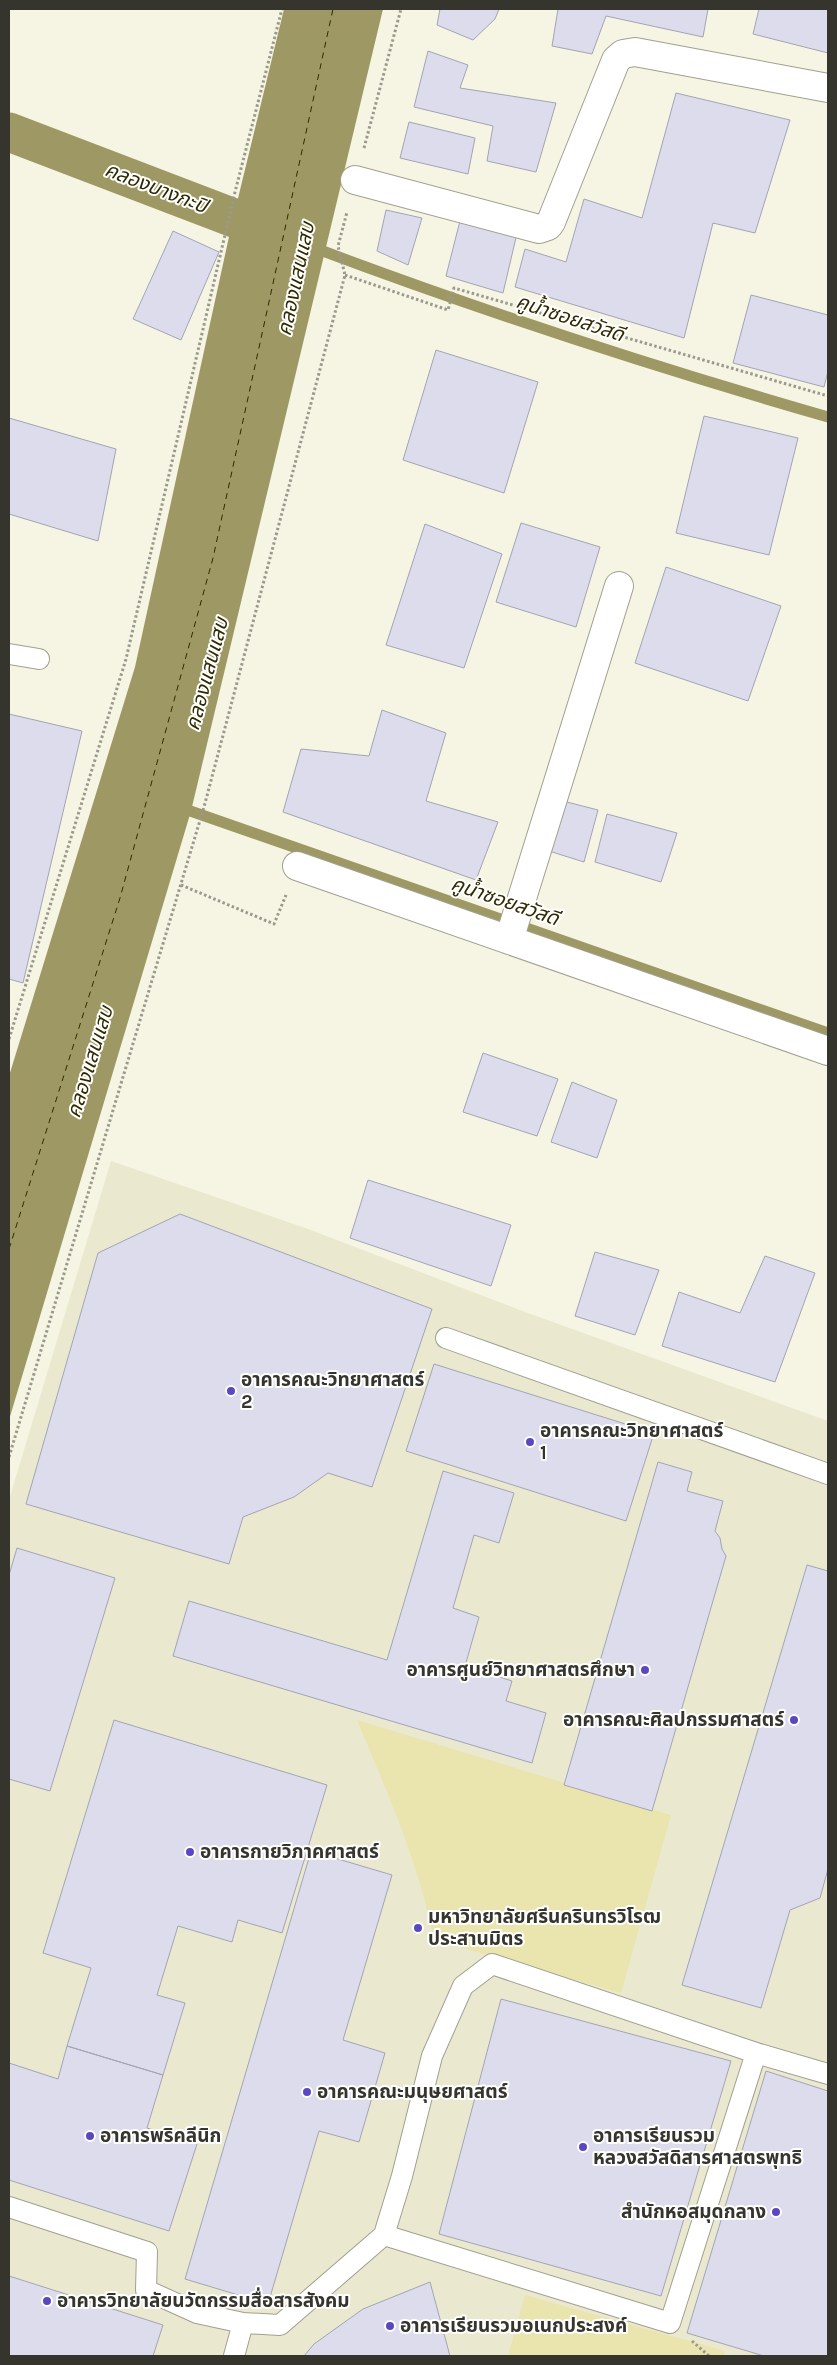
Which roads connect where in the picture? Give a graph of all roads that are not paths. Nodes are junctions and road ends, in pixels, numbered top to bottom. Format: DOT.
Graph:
graph roads {
  1 [pos="828,88"];
  2 [pos="355,180"];
  3 [pos="619,586"];
  4 [pos="9,654"];
  5 [pos="39,659"];
  6 [pos="297,866"];
  7 [pos="510,939"];
  8 [pos="826,1043"];
  9 [pos="446,1338"];
  10 [pos="828,1474"];
  11 [pos="756,2053"];
  12 [pos="828,2074"];
  13 [pos="9,2207"];
  14 [pos="384,2235"];
  15 [pos="243,2323"];
  16 [pos="234,2356"];
  1 -- 2 [label="street"];
  3 -- 7 [label="street"];
  4 -- 5 [label="lane"];
  6 -- 7 [label="street"];
  7 -- 8 [label="street"];
  9 -- 10 [label="lane"];
  11 -- 12 [label="lane"];
  11 -- 14 [label="lane"];
  11 -- 14 [label="lane"];
  13 -- 15 [label="lane"];
  14 -- 15 [label="lane"];
  15 -- 16 [label="lane"];
}
